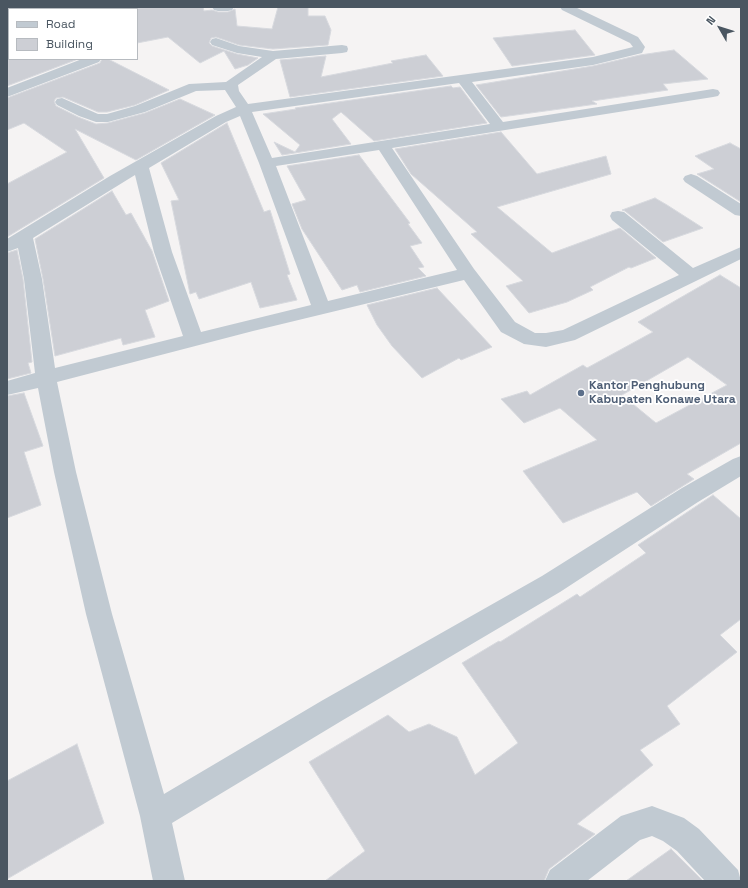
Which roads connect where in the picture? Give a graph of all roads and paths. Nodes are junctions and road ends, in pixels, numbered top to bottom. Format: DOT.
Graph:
graph roads {
  1 [pos="218,7"];
  2 [pos="228,7"];
  3 [pos="566,7"];
  4 [pos="216,42"];
  5 [pos="342,49"];
  6 [pos="273,55"];
  7 [pos="94,60"];
  8 [pos="463,79"];
  9 [pos="231,86"];
  10 [pos="7,93"];
  11 [pos="713,93"];
  12 [pos="62,102"];
  13 [pos="244,109"];
  14 [pos="499,126"];
  15 [pos="383,145"];
  16 [pos="267,163"];
  17 [pos="141,166"];
  18 [pos="691,179"];
  19 [pos="741,211"];
  20 [pos="618,216"];
  21 [pos="16,241"];
  22 [pos="741,252"];
  23 [pos="468,273"];
  24 [pos="691,275"];
  25 [pos="322,309"];
  26 [pos="194,340"];
  27 [pos="46,378"];
  28 [pos="7,388"];
  29 [pos="741,465"];
  30 [pos="155,816"];
  31 [pos="169,881"];
  32 [pos="561,881"];
  33 [pos="727,881"];
  1 -- 2 [label="street"];
  3 -- 8 [label="street"];
  4 -- 6 [label="street"];
  5 -- 6 [label="street"];
  6 -- 9 [label="street"];
  7 -- 10 [label="street"];
  8 -- 13 [label="street"];
  8 -- 14 [label="street"];
  9 -- 12 [label="street"];
  9 -- 13 [label="street"];
  11 -- 14 [label="street"];
  13 -- 16 [label="street"];
  13 -- 17 [label="street"];
  14 -- 15 [label="street"];
  15 -- 16 [label="street"];
  15 -- 23 [label="street"];
  16 -- 25 [label="street"];
  17 -- 21 [label="street"];
  17 -- 26 [label="street"];
  18 -- 19 [label="street"];
  20 -- 24 [label="street"];
  21 -- 27 [label="street"];
  22 -- 24 [label="street"];
  23 -- 24 [label="street"];
  23 -- 25 [label="street"];
  25 -- 26 [label="street"];
  26 -- 27 [label="street"];
  27 -- 28 [label="street"];
  27 -- 30 [label="street"];
  29 -- 30 [label="street"];
  30 -- 31 [label="street"];
  32 -- 33 [label="street"];
}
